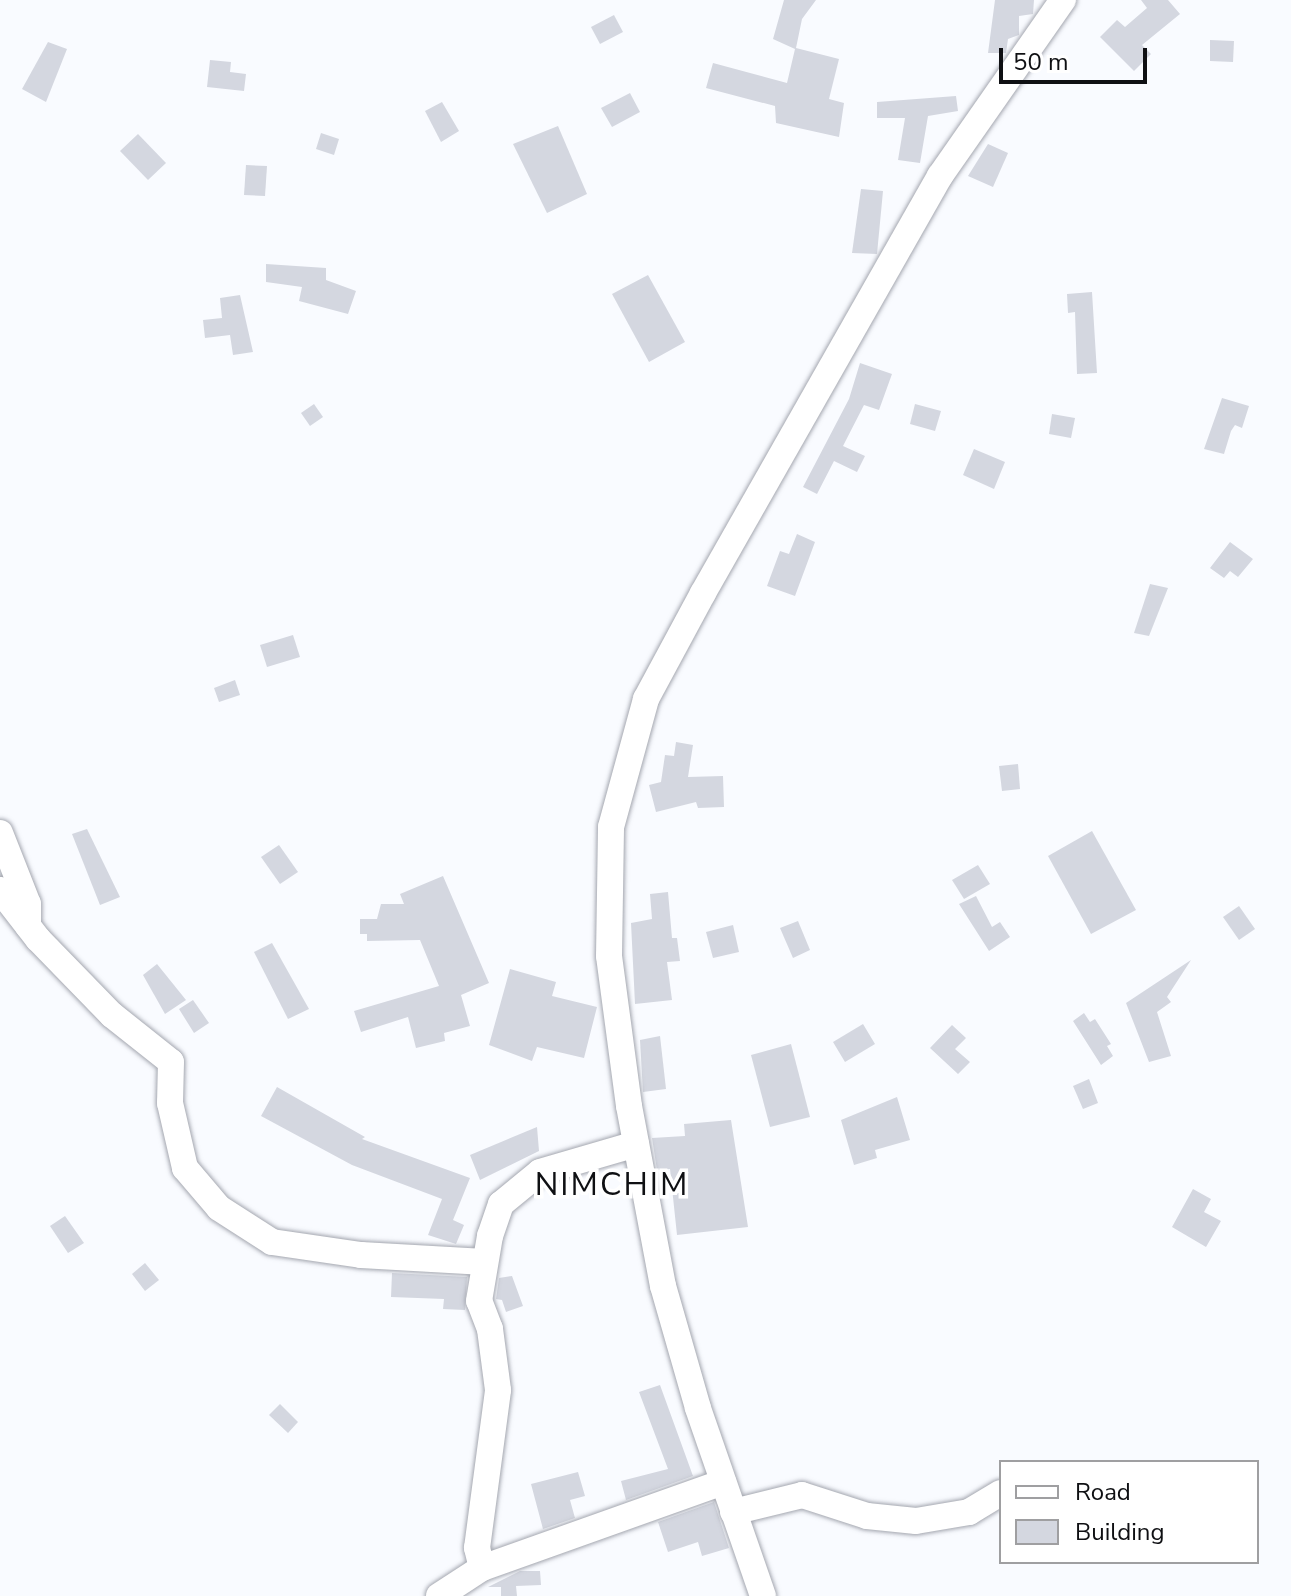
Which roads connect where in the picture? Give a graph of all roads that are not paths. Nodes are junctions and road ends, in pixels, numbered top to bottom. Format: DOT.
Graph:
graph roads {
  1 [pos="1063,0"];
  2 [pos="1078,0"];
  3 [pos="1045,24"];
  4 [pos="0,833"];
  5 [pos="0,890"];
  6 [pos="28,926"];
  7 [pos="636,1144"];
  8 [pos="485,1262"];
  9 [pos="723,1482"];
  10 [pos="999,1494"];
  11 [pos="733,1512"];
  12 [pos="482,1568"];
  13 [pos="439,1596"];
  14 [pos="763,1596"];
  1 -- 3 [label="street"];
  2 -- 3 [label="street"];
  3 -- 7 [label="street"];
  4 -- 6 [label="street"];
  5 -- 6 [label="street"];
  6 -- 8 [label="street"];
  7 -- 8 [label="street"];
  7 -- 9 [label="street"];
  8 -- 12 [label="street"];
  9 -- 11 [label="street"];
  9 -- 12 [label="street"];
  10 -- 11 [label="street"];
  11 -- 14 [label="street"];
  12 -- 13 [label="street"];
}
